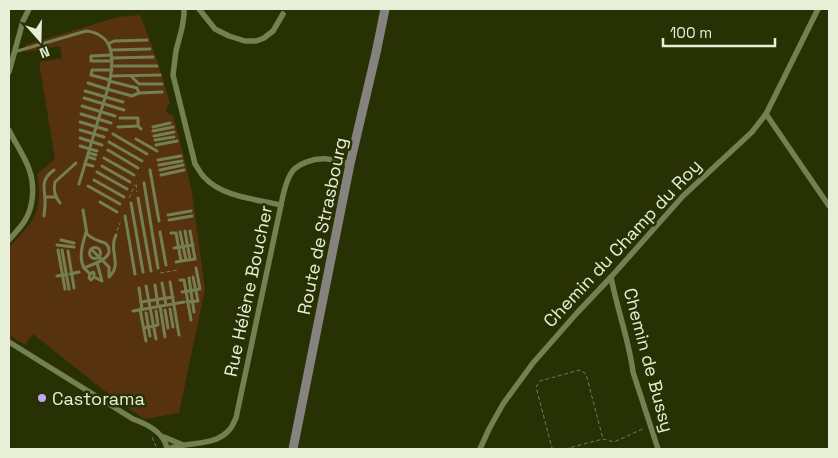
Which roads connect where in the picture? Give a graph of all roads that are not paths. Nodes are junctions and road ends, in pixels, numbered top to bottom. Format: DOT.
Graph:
graph roads {
  1 [pos="29,9"];
  2 [pos="184,9"];
  3 [pos="199,9"];
  4 [pos="385,9"];
  5 [pos="818,9"];
  6 [pos="283,14"];
  7 [pos="147,40"];
  8 [pos="108,44"];
  9 [pos="150,49"];
  10 [pos="111,50"];
  11 [pos="14,52"];
  12 [pos="153,57"];
  13 [pos="111,58"];
  14 [pos="156,66"];
  15 [pos="112,68"];
  16 [pos="9,72"];
  17 [pos="131,75"];
  18 [pos="160,75"];
  19 [pos="110,79"];
  20 [pos="88,84"];
  21 [pos="162,84"];
  22 [pos="107,89"];
  23 [pos="85,91"];
  24 [pos="162,92"];
  25 [pos="139,93"];
  26 [pos="105,97"];
  27 [pos="84,98"];
  28 [pos="123,102"];
  29 [pos="103,104"];
  30 [pos="82,106"];
  31 [pos="124,110"];
  32 [pos="101,112"];
  33 [pos="81,114"];
  34 [pos="766,114"];
  35 [pos="115,116"];
  36 [pos="120,118"];
  37 [pos="98,119"];
  38 [pos="80,122"];
  39 [pos="111,123"];
  40 [pos="170,123"];
  41 [pos="96,127"];
  42 [pos="118,127"];
  43 [pos="152,127"];
  44 [pos="173,128"];
  45 [pos="9,130"];
  46 [pos="80,130"];
  47 [pos="107,130"];
  48 [pos="94,134"];
  49 [pos="113,134"];
  50 [pos="174,134"];
  51 [pos="80,138"];
  52 [pos="104,138"];
  53 [pos="136,139"];
  54 [pos="177,141"];
  55 [pos="92,142"];
  56 [pos="109,142"];
  57 [pos="102,145"];
  58 [pos="156,145"];
  59 [pos="80,146"];
  60 [pos="108,150"];
  61 [pos="157,151"];
  62 [pos="89,153"];
  63 [pos="147,154"];
  64 [pos="181,156"];
  65 [pos="104,158"];
  66 [pos="158,160"];
  67 [pos="142,161"];
  68 [pos="182,161"];
  69 [pos="76,164"];
  70 [pos="85,164"];
  71 [pos="350,164"];
  72 [pos="159,165"];
  73 [pos="93,166"];
  74 [pos="102,166"];
  75 [pos="183,166"];
  76 [pos="138,168"];
  77 [pos="54,170"];
  78 [pos="150,170"];
  79 [pos="160,170"];
  80 [pos="184,170"];
  81 [pos="97,172"];
  82 [pos="161,174"];
  83 [pos="134,175"];
  84 [pos="94,180"];
  85 [pos="130,182"];
  86 [pos="144,183"];
  87 [pos="80,184"];
  88 [pos="88,186"];
  89 [pos="127,189"];
  90 [pos="55,196"];
  91 [pos="45,197"];
  92 [pos="124,197"];
  93 [pos="138,198"];
  94 [pos="100,202"];
  95 [pos="60,203"];
  96 [pos="131,203"];
  97 [pos="120,204"];
  98 [pos="281,205"];
  99 [pos="829,206"];
  100 [pos="84,210"];
  101 [pos="191,211"];
  102 [pos="117,212"];
  103 [pos="168,215"];
  104 [pos="44,216"];
  105 [pos="125,216"];
  106 [pos="192,216"];
  107 [pos="169,220"];
  108 [pos="159,221"];
  109 [pos="185,231"];
  110 [pos="190,231"];
  111 [pos="86,232"];
  112 [pos="160,232"];
  113 [pos="180,232"];
  114 [pos="171,234"];
  115 [pos="116,235"];
  116 [pos="9,240"];
  117 [pos="61,240"];
  118 [pos="57,245"];
  119 [pos="188,245"];
  120 [pos="193,245"];
  121 [pos="181,247"];
  122 [pos="174,248"];
  123 [pos="91,249"];
  124 [pos="62,250"];
  125 [pos="68,251"];
  126 [pos="74,252"];
  127 [pos="102,260"];
  128 [pos="186,260"];
  129 [pos="190,260"];
  130 [pos="76,261"];
  131 [pos="70,262"];
  132 [pos="115,262"];
  133 [pos="97,263"];
  134 [pos="63,264"];
  135 [pos="55,265"];
  136 [pos="166,265"];
  137 [pos="109,267"];
  138 [pos="84,268"];
  139 [pos="158,268"];
  140 [pos="196,268"];
  141 [pos="151,271"];
  142 [pos="79,272"];
  143 [pos="143,272"];
  144 [pos="67,274"];
  145 [pos="135,274"];
  146 [pos="57,276"];
  147 [pos="109,277"];
  148 [pos="611,278"];
  149 [pos="180,280"];
  150 [pos="102,281"];
  151 [pos="170,282"];
  152 [pos="162,283"];
  153 [pos="154,285"];
  154 [pos="146,286"];
  155 [pos="139,288"];
  156 [pos="196,290"];
  157 [pos="186,291"];
  158 [pos="173,297"];
  159 [pos="165,298"];
  160 [pos="157,299"];
  161 [pos="149,301"];
  162 [pos="193,301"];
  163 [pos="141,302"];
  164 [pos="185,302"];
  165 [pos="174,304"];
  166 [pos="166,305"];
  167 [pos="159,306"];
  168 [pos="150,308"];
  169 [pos="141,309"];
  170 [pos="170,309"];
  171 [pos="165,310"];
  172 [pos="133,311"];
  173 [pos="156,311"];
  174 [pos="194,312"];
  175 [pos="146,313"];
  176 [pos="191,320"];
  177 [pos="153,326"];
  178 [pos="149,327"];
  179 [pos="173,327"];
  180 [pos="178,327"];
  181 [pos="144,328"];
  182 [pos="166,329"];
  183 [pos="179,335"];
  184 [pos="150,336"];
  185 [pos="165,337"];
  186 [pos="156,339"];
  187 [pos="146,341"];
  188 [pos="9,342"];
  189 [pos="162,437"];
  190 [pos="185,445"];
  191 [pos="168,449"];
  192 [pos="179,449"];
  193 [pos="292,449"];
  194 [pos="480,449"];
  195 [pos="658,449"];
  1 -- 11 [label="street"];
  2 -- 98 [label="street"];
  3 -- 6 [label="street"];
  4 -- 71 [label="main road, Route de Strasbourg"];
  5 -- 34 [label="street, Chemin du Champ du Roy"];
  7 -- 8 [label="lane"];
  8 -- 10 [label="lane"];
  8 -- 11 [label="lane"];
  9 -- 10 [label="lane"];
  10 -- 13 [label="lane"];
  11 -- 16 [label="street"];
  12 -- 13 [label="lane"];
  13 -- 13 [label="lane"];
  13 -- 15 [label="lane"];
  14 -- 15 [label="lane"];
  15 -- 19 [label="lane"];
  15 -- 19 [label="lane"];
  17 -- 18 [label="lane"];
  17 -- 19 [label="lane"];
  17 -- 21 [label="lane"];
  19 -- 22 [label="lane"];
  19 -- 25 [label="lane"];
  20 -- 22 [label="lane"];
  22 -- 25 [label="lane"];
  22 -- 26 [label="lane"];
  23 -- 26 [label="lane"];
  24 -- 25 [label="lane"];
  26 -- 28 [label="lane"];
  26 -- 29 [label="lane"];
  27 -- 29 [label="lane"];
  29 -- 31 [label="lane"];
  29 -- 32 [label="lane"];
  30 -- 32 [label="lane"];
  32 -- 35 [label="lane"];
  32 -- 37 [label="lane"];
  33 -- 37 [label="lane"];
  34 -- 99 [label="street"];
  34 -- 148 [label="street, Chemin du Champ du Roy"];
  36 -- 42 [label="lane"];
  37 -- 39 [label="lane"];
  37 -- 41 [label="lane"];
  38 -- 41 [label="lane"];
  40 -- 43 [label="lane"];
  41 -- 47 [label="lane"];
  41 -- 48 [label="lane"];
  44 -- 50 [label="lane"];
  45 -- 116 [label="street"];
  46 -- 48 [label="lane"];
  48 -- 52 [label="lane"];
  48 -- 55 [label="lane"];
  49 -- 63 [label="lane"];
  51 -- 55 [label="lane"];
  53 -- 61 [label="lane"];
  54 -- 58 [label="lane"];
  55 -- 57 [label="lane"];
  55 -- 62 [label="lane"];
  56 -- 67 [label="lane"];
  59 -- 62 [label="lane"];
  60 -- 76 [label="lane"];
  62 -- 62 [label="lane"];
  62 -- 70 [label="lane"];
  64 -- 66 [label="lane"];
  65 -- 83 [label="lane"];
  68 -- 72 [label="lane"];
  69 -- 90 [label="lane"];
  70 -- 73 [label="lane"];
  70 -- 87 [label="lane"];
  71 -- 98 [label="street, Rue Hélène Boucher"];
  71 -- 193 [label="main road, Route de Strasbourg"];
  74 -- 85 [label="lane"];
  75 -- 79 [label="lane"];
  77 -- 91 [label="lane"];
  78 -- 108 [label="lane"];
  80 -- 82 [label="lane"];
  81 -- 89 [label="lane"];
  84 -- 92 [label="lane"];
  86 -- 139 [label="lane"];
  88 -- 97 [label="lane"];
  90 -- 91 [label="lane"];
  90 -- 95 [label="lane"];
  91 -- 104 [label="lane"];
  93 -- 141 [label="lane"];
  94 -- 102 [label="lane"];
  96 -- 143 [label="lane"];
  98 -- 190 [label="street, Rue Hélène Boucher"];
  100 -- 111 [label="lane"];
  101 -- 103 [label="lane"];
  105 -- 145 [label="lane"];
  106 -- 107 [label="lane"];
  109 -- 119 [label="lane"];
  110 -- 120 [label="lane"];
  111 -- 127 [label="lane"];
  111 -- 138 [label="lane"];
  112 -- 136 [label="lane"];
  113 -- 121 [label="lane"];
  114 -- 121 [label="lane"];
  115 -- 132 [label="lane"];
  117 -- 118 [label="lane"];
  119 -- 120 [label="lane"];
  119 -- 121 [label="lane"];
  119 -- 129 [label="lane"];
  120 -- 129 [label="lane"];
  121 -- 122 [label="lane"];
  121 -- 128 [label="lane"];
  121 -- 128 [label="lane"];
  123 -- 127 [label="lane"];
  124 -- 125 [label="lane"];
  124 -- 134 [label="lane"];
  124 -- 134 [label="lane"];
  125 -- 126 [label="lane"];
  125 -- 131 [label="lane"];
  127 -- 133 [label="lane"];
  127 -- 137 [label="lane"];
  128 -- 129 [label="lane"];
  130 -- 131 [label="lane"];
  131 -- 134 [label="lane"];
  131 -- 144 [label="lane"];
  132 -- 137 [label="lane"];
  132 -- 147 [label="lane"];
  133 -- 138 [label="lane"];
  133 -- 150 [label="lane"];
  134 -- 135 [label="lane"];
  134 -- 144 [label="lane"];
  137 -- 147 [label="lane"];
  138 -- 150 [label="lane"];
  140 -- 156 [label="lane"];
  142 -- 144 [label="lane"];
  144 -- 144 [label="lane"];
  144 -- 146 [label="lane"];
  147 -- 150 [label="lane"];
  148 -- 194 [label="street, Chemin du Champ du Roy"];
  148 -- 195 [label="street, Chemin de Bussy"];
  149 -- 157 [label="lane"];
  151 -- 158 [label="lane"];
  152 -- 159 [label="lane"];
  153 -- 160 [label="lane"];
  154 -- 161 [label="lane"];
  155 -- 163 [label="lane"];
  156 -- 157 [label="lane"];
  156 -- 157 [label="lane"];
  156 -- 162 [label="lane"];
  157 -- 162 [label="lane"];
  157 -- 164 [label="lane"];
  158 -- 159 [label="lane"];
  158 -- 165 [label="lane"];
  159 -- 160 [label="lane"];
  159 -- 166 [label="lane"];
  160 -- 161 [label="lane"];
  160 -- 167 [label="lane"];
  161 -- 163 [label="lane"];
  161 -- 168 [label="lane"];
  162 -- 164 [label="lane"];
  162 -- 174 [label="lane"];
  163 -- 169 [label="lane"];
  164 -- 165 [label="lane"];
  164 -- 176 [label="lane"];
  165 -- 166 [label="lane"];
  165 -- 180 [label="lane"];
  166 -- 167 [label="lane"];
  167 -- 168 [label="lane"];
  167 -- 182 [label="lane"];
  168 -- 169 [label="lane"];
  168 -- 177 [label="lane"];
  169 -- 172 [label="lane"];
  169 -- 181 [label="lane"];
  170 -- 179 [label="lane"];
  171 -- 182 [label="lane"];
  173 -- 177 [label="lane"];
  175 -- 178 [label="lane"];
  177 -- 178 [label="lane"];
  177 -- 186 [label="lane"];
  178 -- 181 [label="lane"];
  178 -- 184 [label="lane"];
  179 -- 180 [label="lane"];
  179 -- 182 [label="lane"];
  180 -- 183 [label="lane"];
  181 -- 187 [label="lane"];
  182 -- 185 [label="lane"];
  188 -- 189 [label="street"];
  189 -- 190 [label="street"];
  189 -- 191 [label="street"];
  190 -- 191 [label="street, Rue Hélène Boucher"];
  190 -- 192 [label="street"];
}
